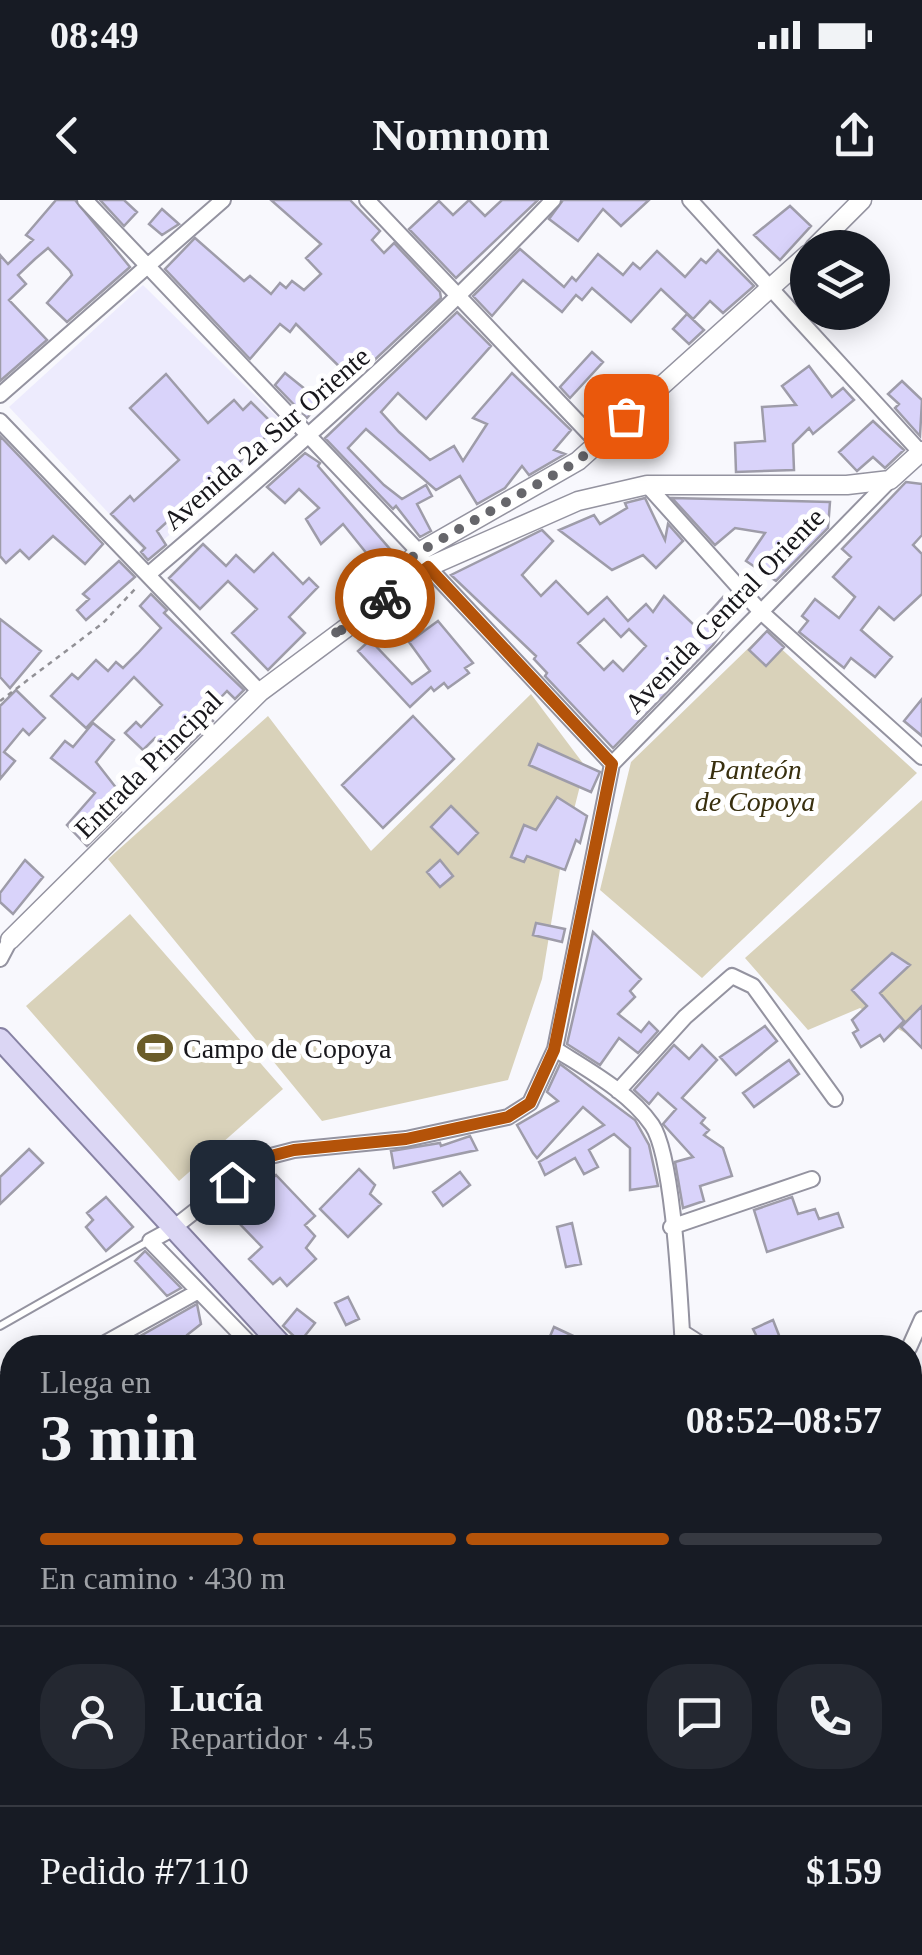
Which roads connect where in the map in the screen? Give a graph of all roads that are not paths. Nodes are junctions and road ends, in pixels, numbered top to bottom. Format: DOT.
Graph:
graph roads {
  1 [pos="86,200"];
  2 [pos="223,200"];
  3 [pos="367,200"];
  4 [pos="554,200"];
  5 [pos="690,200"];
  6 [pos="862,200"];
  7 [pos="832,230"];
  8 [pos="150,267"];
  9 [pos="790,271"];
  10 [pos="772,288"];
  11 [pos="459,299"];
  12 [pos="0,395"];
  13 [pos="0,420"];
  14 [pos="310,436"];
  15 [pos="597,442"];
  16 [pos="922,452"];
  17 [pos="890,480"];
  18 [pos="647,484"];
  19 [pos="423,559"];
  20 [pos="150,573"];
  21 [pos="761,612"];
  22 [pos="260,692"];
  23 [pos="922,757"];
  24 [pos="612,764"];
  25 [pos="5,942"];
  26 [pos="0,959"];
  27 [pos="0,1039"];
  28 [pos="554,1050"];
  29 [pos="618,1091"];
  30 [pos="835,1099"];
  31 [pos="812,1179"];
  32 [pos="671,1227"];
  33 [pos="172,1229"];
  34 [pos="150,1240"];
  35 [pos="197,1292"];
  36 [pos="0,1326"];
  37 [pos="119,1335"];
  38 [pos="241,1335"];
  39 [pos="272,1335"];
  40 [pos="682,1335"];
  1 -- 8 [label="street"];
  2 -- 8 [label="street"];
  3 -- 11 [label="street"];
  4 -- 11 [label="street, Avenida 2a Sur Oriente"];
  5 -- 10 [label="street"];
  6 -- 7 [label="street"];
  8 -- 12 [label="street"];
  8 -- 14 [label="street"];
  9 -- 10 [label="street"];
  10 -- 15 [label="street"];
  10 -- 16 [label="street"];
  11 -- 14 [label="street, Avenida 2a Sur Oriente"];
  11 -- 15 [label="street"];
  13 -- 20 [label="street"];
  14 -- 19 [label="street"];
  14 -- 20 [label="street, Avenida 2a Sur Oriente"];
  15 -- 19 [label="street"];
  16 -- 17 [label="street, Avenida Central Oriente"];
  17 -- 18 [label="street, Avenida Central Oriente"];
  17 -- 21 [label="street, Avenida Central Oriente"];
  18 -- 19 [label="street, Avenida Central Oriente"];
  18 -- 21 [label="street"];
  19 -- 22 [label="street, Entrada Principal"];
  19 -- 24 [label="street"];
  20 -- 22 [label="street"];
  21 -- 23 [label="street"];
  21 -- 24 [label="street, Avenida Central Oriente"];
  22 -- 25 [label="street, Entrada Principal"];
  24 -- 28 [label="street, Avenida Central Oriente"];
  25 -- 26 [label="street"];
  27 -- 33 [label="main road"];
  28 -- 29 [label="street"];
  28 -- 33 [label="street, Avenida Central Oriente"];
  29 -- 30 [label="street"];
  29 -- 32 [label="street"];
  31 -- 32 [label="street"];
  32 -- 40 [label="street"];
  33 -- 34 [label="street, Avenida Central Oriente"];
  33 -- 39 [label="main road"];
  34 -- 35 [label="street"];
  34 -- 36 [label="lane"];
  35 -- 37 [label="street"];
  35 -- 38 [label="street"];
}
